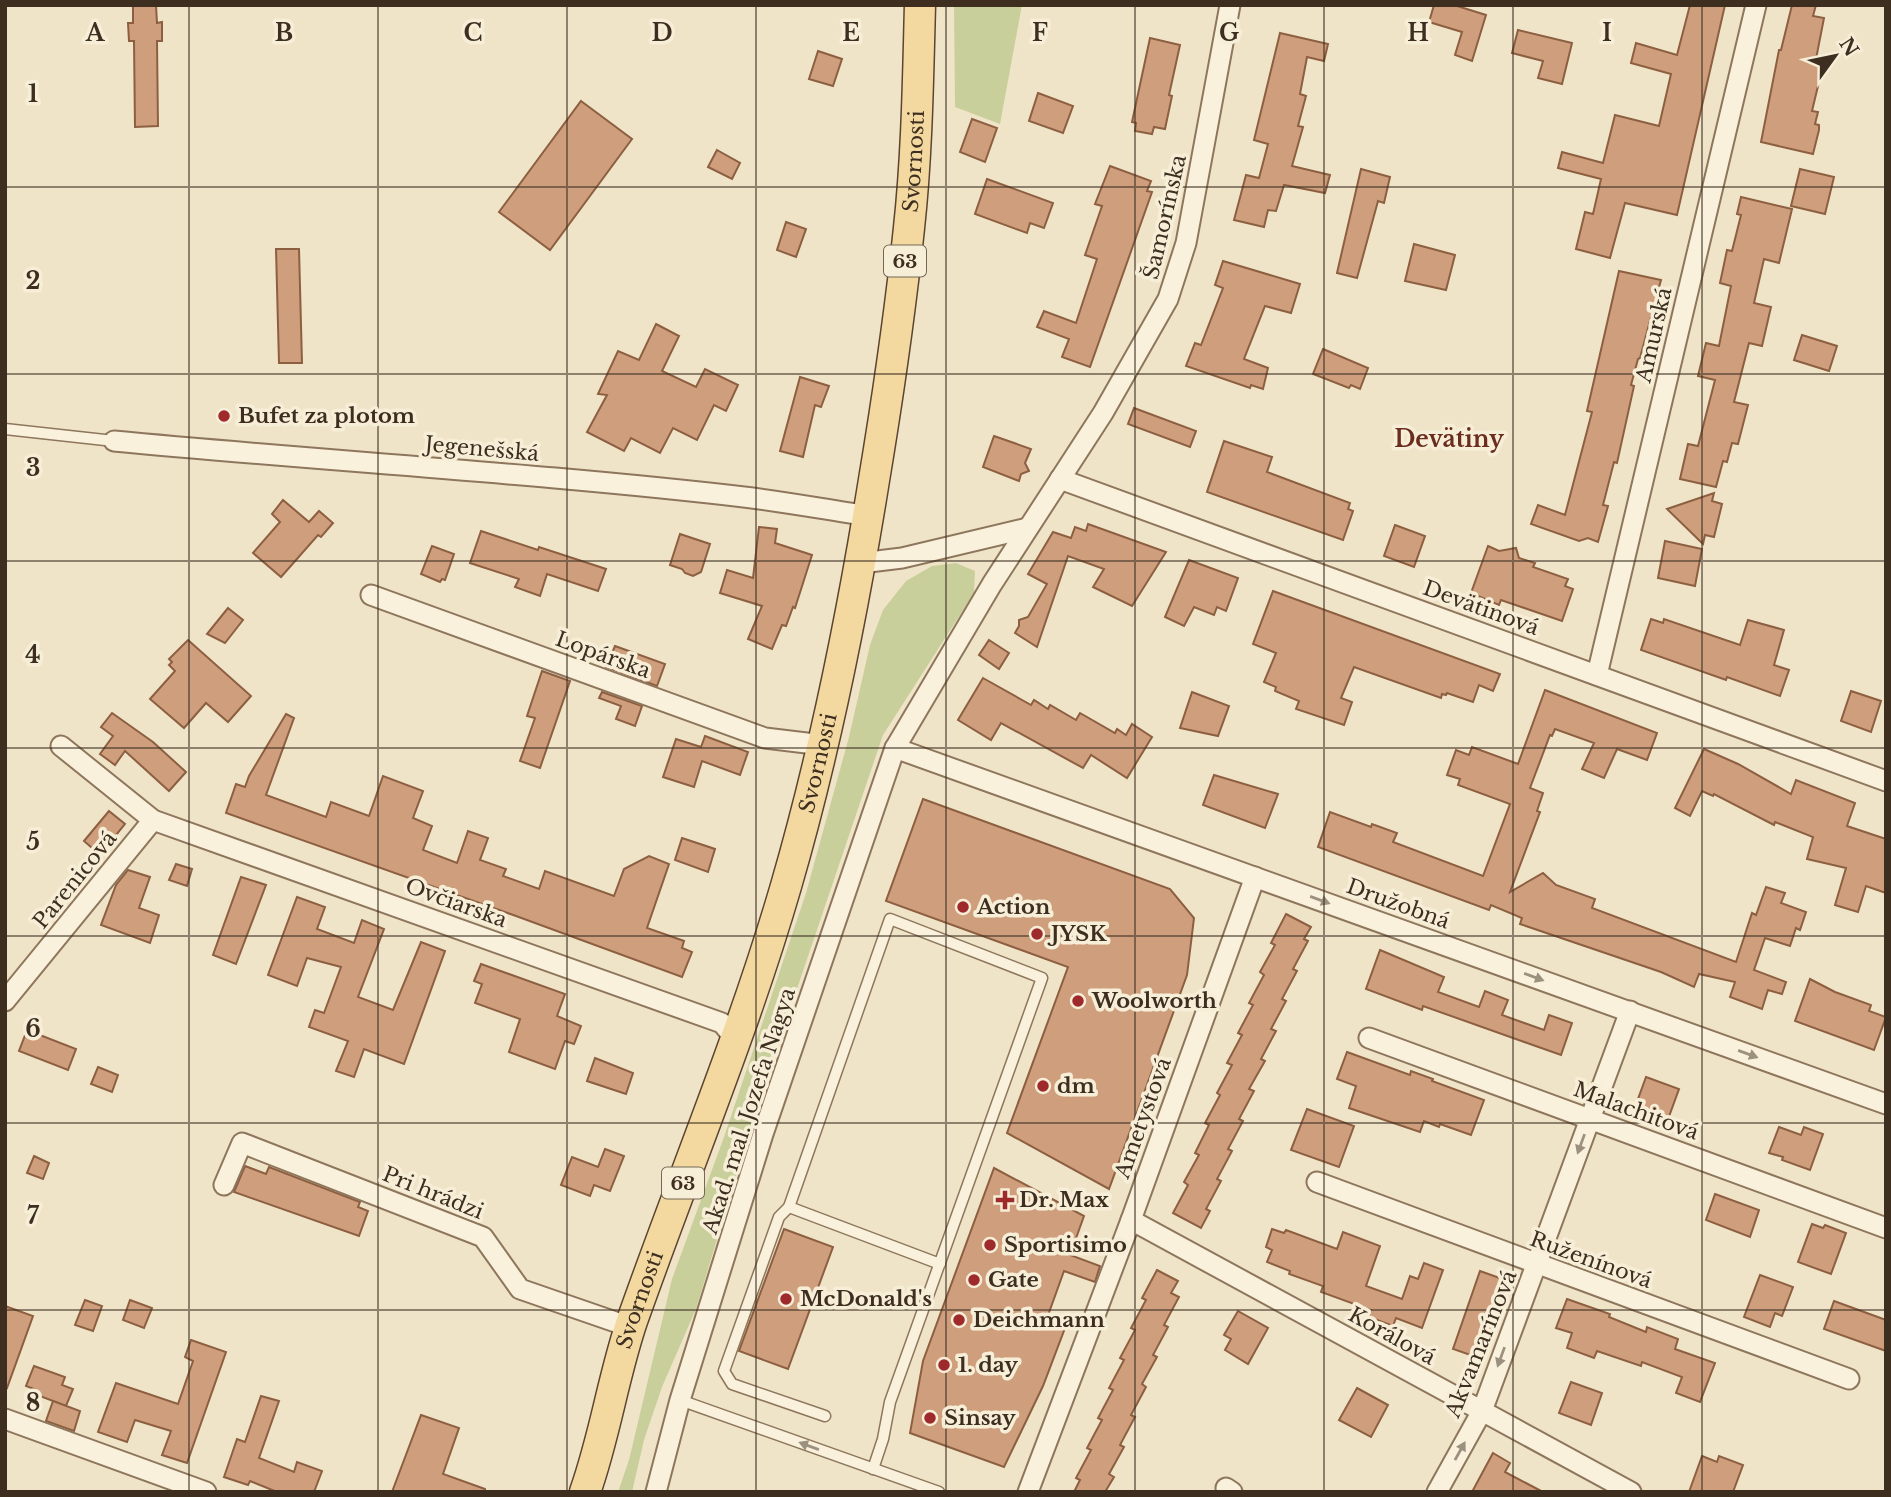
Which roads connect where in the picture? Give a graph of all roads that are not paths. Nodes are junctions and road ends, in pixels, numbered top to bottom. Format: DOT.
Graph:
graph roads {
  1 [pos="920,5"];
  2 [pos="1230,5"];
  3 [pos="1756,5"];
  4 [pos="5,429"];
  5 [pos="114,441"];
  6 [pos="1060,479"];
  7 [pos="870,516"];
  8 [pos="1028,528"];
  9 [pos="861,563"];
  10 [pos="371,595"];
  11 [pos="1597,675"];
  12 [pos="61,746"];
  13 [pos="823,746"];
  14 [pos="895,748"];
  15 [pos="1886,780"];
  16 [pos="153,820"];
  17 [pos="1255,877"];
  18 [pos="5,1002"];
  19 [pos="1630,1011"];
  20 [pos="1369,1038"];
  21 [pos="736,1040"];
  22 [pos="1886,1104"];
  23 [pos="1590,1118"];
  24 [pos="1317,1182"];
  25 [pos="224,1185"];
  26 [pos="789,1208"];
  27 [pos="1131,1220"];
  28 [pos="1886,1228"];
  29 [pos="940,1264"];
  30 [pos="1537,1265"];
  31 [pos="631,1327"];
  32 [pos="1849,1379"];
  33 [pos="680,1400"];
  34 [pos="1482,1411"];
  35 [pos="825,1416"];
  36 [pos="5,1419"];
  37 [pos="873,1469"];
  38 [pos="206,1492"];
  39 [pos="585,1492"];
  40 [pos="656,1492"];
  41 [pos="939,1492"];
  42 [pos="1028,1492"];
  43 [pos="1437,1492"];
  44 [pos="1631,1492"];
  1 -- 7 [label="main road, Svornosti / 63"];
  2 -- 6 [label="street, Šamorínska"];
  3 -- 11 [label="street, Amurská"];
  4 -- 5 [label="lane, Jegenešská"];
  5 -- 7 [label="street, Jegenešská"];
  6 -- 8 [label="street, Šamorínska"];
  6 -- 11 [label="street, Devätinová"];
  7 -- 9 [label="main road, Svornosti / 63"];
  8 -- 9 [label="street"];
  8 -- 14 [label="street, Šamorínska"];
  9 -- 13 [label="main road, Svornosti / 63"];
  10 -- 13 [label="street, Lopárska"];
  11 -- 15 [label="street, Devätinová"];
  12 -- 16 [label="street, Ovčiarska"];
  13 -- 21 [label="main road, Svornosti / 63"];
  14 -- 17 [label="street, Družobná"];
  14 -- 33 [label="street, Akad. mal. Jozefa Nagya"];
  16 -- 18 [label="street, Parenicová"];
  16 -- 21 [label="street, Ovčiarska"];
  17 -- 19 [label="street, Družobná, one-way"];
  17 -- 27 [label="street, Ametystová"];
  19 -- 22 [label="street, Družobná, one-way"];
  19 -- 23 [label="street, Akvamarínová"];
  20 -- 23 [label="street, Malachitová"];
  21 -- 31 [label="main road, Svornosti / 63"];
  23 -- 28 [label="street, Malachitová"];
  23 -- 30 [label="street, Akvamarínová, one-way"];
  24 -- 30 [label="street, Ruženínová"];
  25 -- 31 [label="street, Pri hrádzi"];
  26 -- 29 [label="lane"];
  26 -- 29 [label="lane"];
  26 -- 35 [label="lane"];
  27 -- 34 [label="street, Korálová"];
  27 -- 42 [label="street, Ametystová"];
  29 -- 37 [label="lane"];
  30 -- 32 [label="street, Ruženínová"];
  30 -- 34 [label="street, Akvamarínová, one-way"];
  31 -- 39 [label="main road, Svornosti / 63"];
  37 -- 33 [label="lane, one-way"];
  33 -- 40 [label="street, Akad. mal. Jozefa Nagya"];
  43 -- 34 [label="street, Akvamarínová, one-way"];
  34 -- 44 [label="street, Korálová"];
  36 -- 38 [label="street"];
  37 -- 41 [label="lane"];
}
